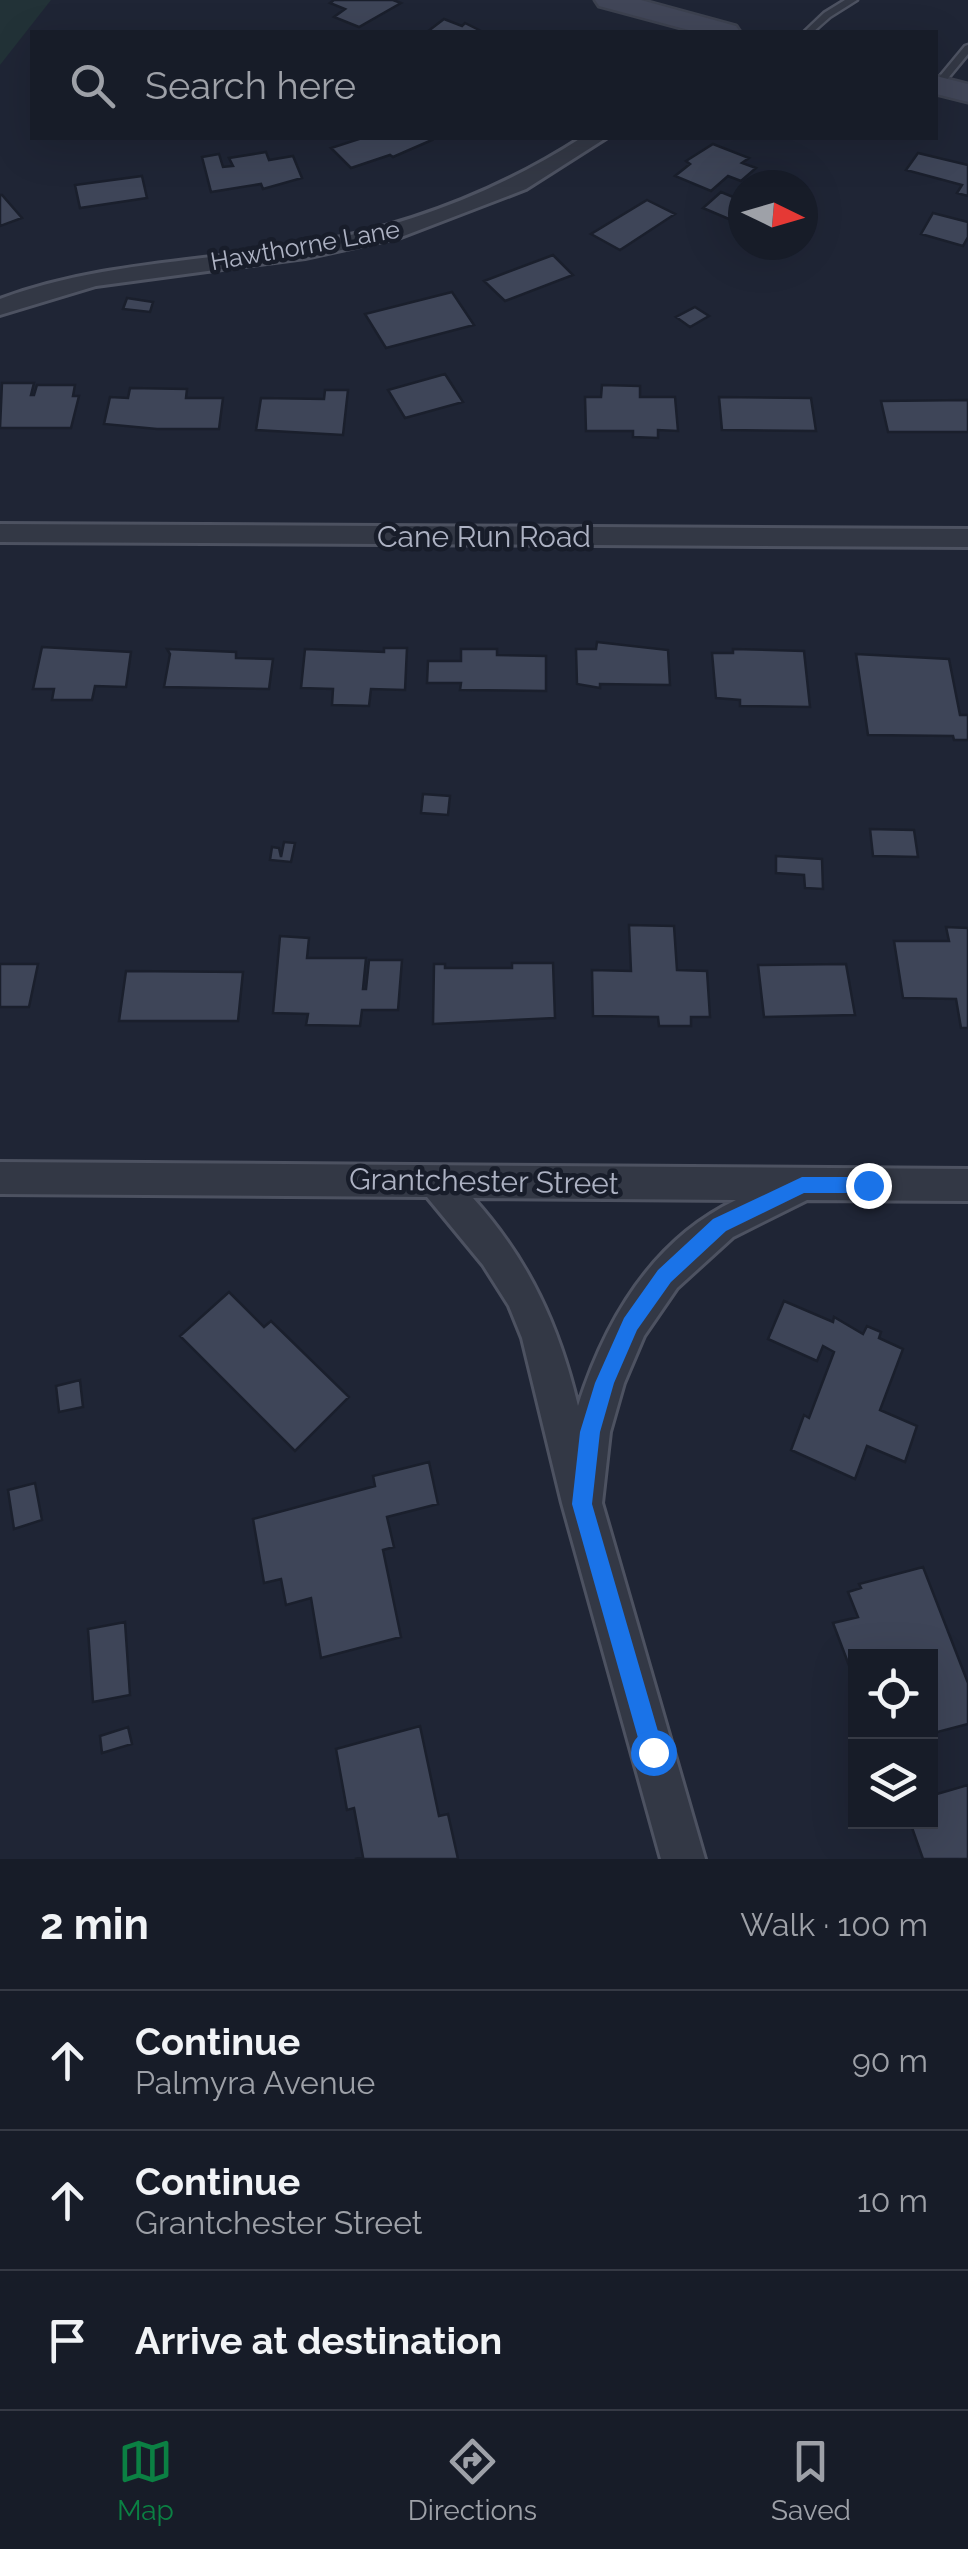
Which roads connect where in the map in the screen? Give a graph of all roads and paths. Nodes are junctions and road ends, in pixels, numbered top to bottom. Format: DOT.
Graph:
graph roads {
  1 [pos="610,0"];
  2 [pos="852,0"];
  3 [pos="706,30"];
  4 [pos="810,30"];
  5 [pos="968,48"];
  6 [pos="938,83"];
  7 [pos="938,86"];
  8 [pos="968,94"];
  9 [pos="592,140"];
  10 [pos="0,308"];
  11 [pos="0,533"];
  12 [pos="968,538"];
  13 [pos="0,1178"];
  14 [pos="434,1180"];
  15 [pos="802,1185"];
  16 [pos="968,1185"];
  17 [pos="582,1504"];
  18 [pos="683,1859"];
  1 -- 3 [label="main road"];
  2 -- 4 [label="lane"];
  5 -- 6 [label="lane"];
  7 -- 8 [label="main road"];
  9 -- 10 [label="street, Hawthorne Lane"];
  11 -- 12 [label="street, Cane Run Road"];
  13 -- 14 [label="street, Grantchester Street"];
  14 -- 15 [label="street, Grantchester Street"];
  14 -- 17 [label="street"];
  15 -- 16 [label="street, Grantchester Street"];
  15 -- 17 [label="street"];
  17 -- 18 [label="street"];
}
